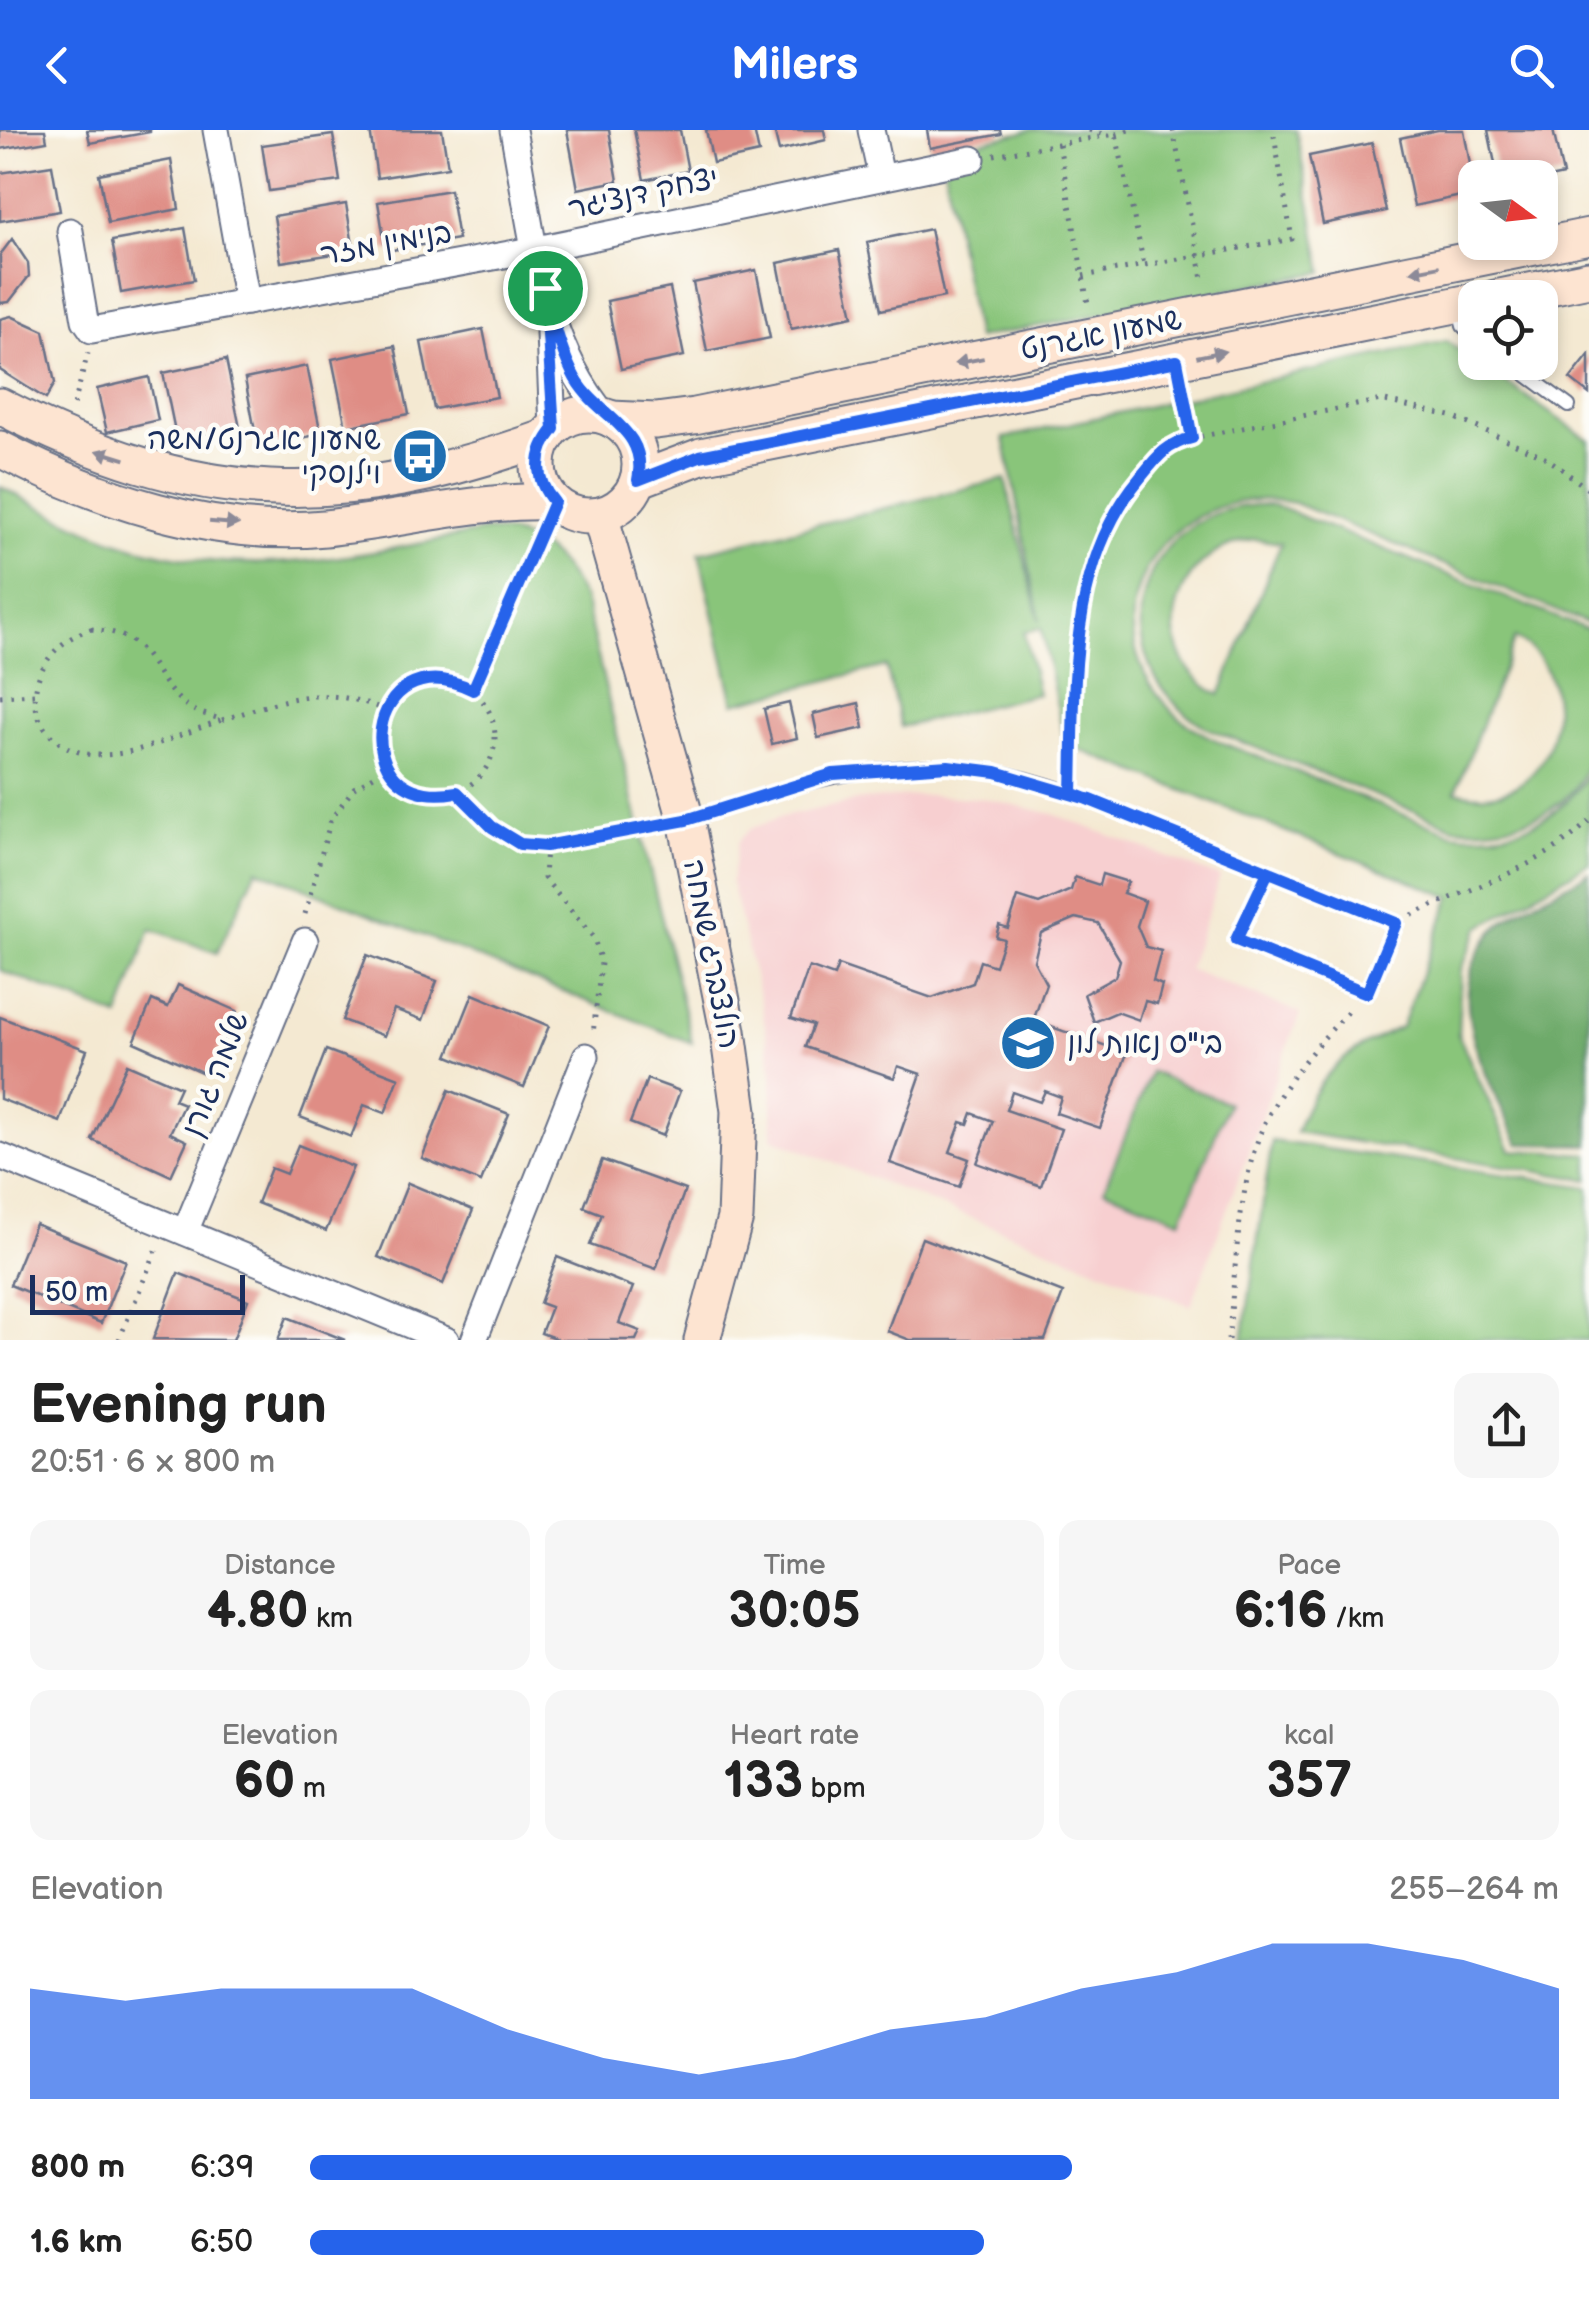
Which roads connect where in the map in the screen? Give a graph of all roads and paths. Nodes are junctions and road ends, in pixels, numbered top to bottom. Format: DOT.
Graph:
graph roads {
  1 [pos="216,130"];
  2 [pos="513,130"];
  3 [pos="872,130"];
  4 [pos="1089,130"];
  5 [pos="1129,130"];
  6 [pos="1173,130"];
  7 [pos="1273,130"];
  8 [pos="1116,134"];
  9 [pos="1058,144"];
  10 [pos="972,159"];
  11 [pos="881,176"];
  12 [pos="70,231"];
  13 [pos="1589,236"];
  14 [pos="536,249"];
  15 [pos="1198,256"];
  16 [pos="1144,265"];
  17 [pos="1083,276"];
  18 [pos="1589,279"];
  19 [pos="1558,285"];
  20 [pos="545,288"];
  21 [pos="247,302"];
  22 [pos="1458,305"];
  23 [pos="1210,312"];
  24 [pos="92,330"];
  25 [pos="1094,336"];
  26 [pos="1177,361"];
  27 [pos="1534,380"];
  28 [pos="0,406"];
  29 [pos="1569,406"];
  30 [pos="608,418"];
  31 [pos="51,432"];
  32 [pos="550,433"];
  33 [pos="1192,438"];
  34 [pos="0,448"];
  35 [pos="638,480"];
  36 [pos="1589,490"];
  37 [pos="554,502"];
  38 [pos="600,516"];
  39 [pos="473,690"];
  40 [pos="35,694"];
  41 [pos="0,696"];
  42 [pos="385,710"];
  43 [pos="222,720"];
  44 [pos="388,768"];
  45 [pos="457,792"];
  46 [pos="1072,793"];
  47 [pos="686,820"];
  48 [pos="1589,821"];
  49 [pos="546,846"];
  50 [pos="1268,872"];
  51 [pos="1396,923"];
  52 [pos="305,940"];
  53 [pos="1367,993"];
  54 [pos="586,1056"];
  55 [pos="0,1156"];
  56 [pos="176,1228"];
  57 [pos="119,1340"];
  58 [pos="446,1340"];
  59 [pos="474,1340"];
  60 [pos="702,1340"];
  61 [pos="1228,1340"];
  1 -- 21 [label="street"];
  2 -- 14 [label="street"];
  3 -- 11 [label="street"];
  4 -- 8 [label="path"];
  5 -- 8 [label="path"];
  6 -- 15 [label="path"];
  7 -- 15 [label="path"];
  8 -- 9 [label="path"];
  8 -- 16 [label="path"];
  9 -- 10 [label="path"];
  9 -- 17 [label="path"];
  10 -- 11 [label="street, יצחק דנציגר"];
  11 -- 14 [label="street, יצחק דנציגר"];
  12 -- 24 [label="street"];
  13 -- 23 [label="street, שמעון אגרנט, one-way"];
  14 -- 20 [label="street"];
  14 -- 21 [label="street, בנימין מזר"];
  15 -- 16 [label="path"];
  15 -- 23 [label="path"];
  16 -- 17 [label="path"];
  17 -- 25 [label="path"];
  18 -- 19 [label="street"];
  20 -- 30 [label="street"];
  20 -- 32 [label="street"];
  21 -- 24 [label="street, בנימין מזר"];
  26 -- 22 [label="street, שמעון אגרנט, one-way"];
  23 -- 25 [label="street, שמעון אגרנט"];
  24 -- 31 [label="path"];
  25 -- 30 [label="street, שמעון אגרנט, one-way"];
  26 -- 33 [label="path"];
  26 -- 35 [label="street, שמעון אגרנט"];
  27 -- 29 [label="lane"];
  28 -- 31 [label="street"];
  30 -- 32 [label="street"];
  30 -- 35 [label="street"];
  32 -- 31 [label="street, one-way"];
  32 -- 37 [label="street"];
  33 -- 36 [label="path"];
  33 -- 46 [label="path"];
  34 -- 37 [label="street, one-way"];
  35 -- 38 [label="street"];
  37 -- 38 [label="street"];
  37 -- 39 [label="path"];
  38 -- 47 [label="street, הולצברג שמחה"];
  39 -- 42 [label="path"];
  39 -- 45 [label="path"];
  40 -- 41 [label="path"];
  40 -- 43 [label="path"];
  40 -- 43 [label="path"];
  42 -- 43 [label="path"];
  42 -- 44 [label="path"];
  44 -- 45 [label="path"];
  44 -- 52 [label="path"];
  45 -- 49 [label="path"];
  46 -- 47 [label="lane"];
  46 -- 50 [label="lane"];
  47 -- 49 [label="path"];
  47 -- 60 [label="street, הולצברג שמחה"];
  48 -- 51 [label="path"];
  49 -- 54 [label="path"];
  50 -- 51 [label="lane"];
  50 -- 53 [label="lane"];
  51 -- 53 [label="lane"];
  52 -- 56 [label="street, שלמה גורן"];
  53 -- 61 [label="path"];
  54 -- 59 [label="street"];
  55 -- 56 [label="street"];
  56 -- 57 [label="path"];
  56 -- 58 [label="street"];
}
